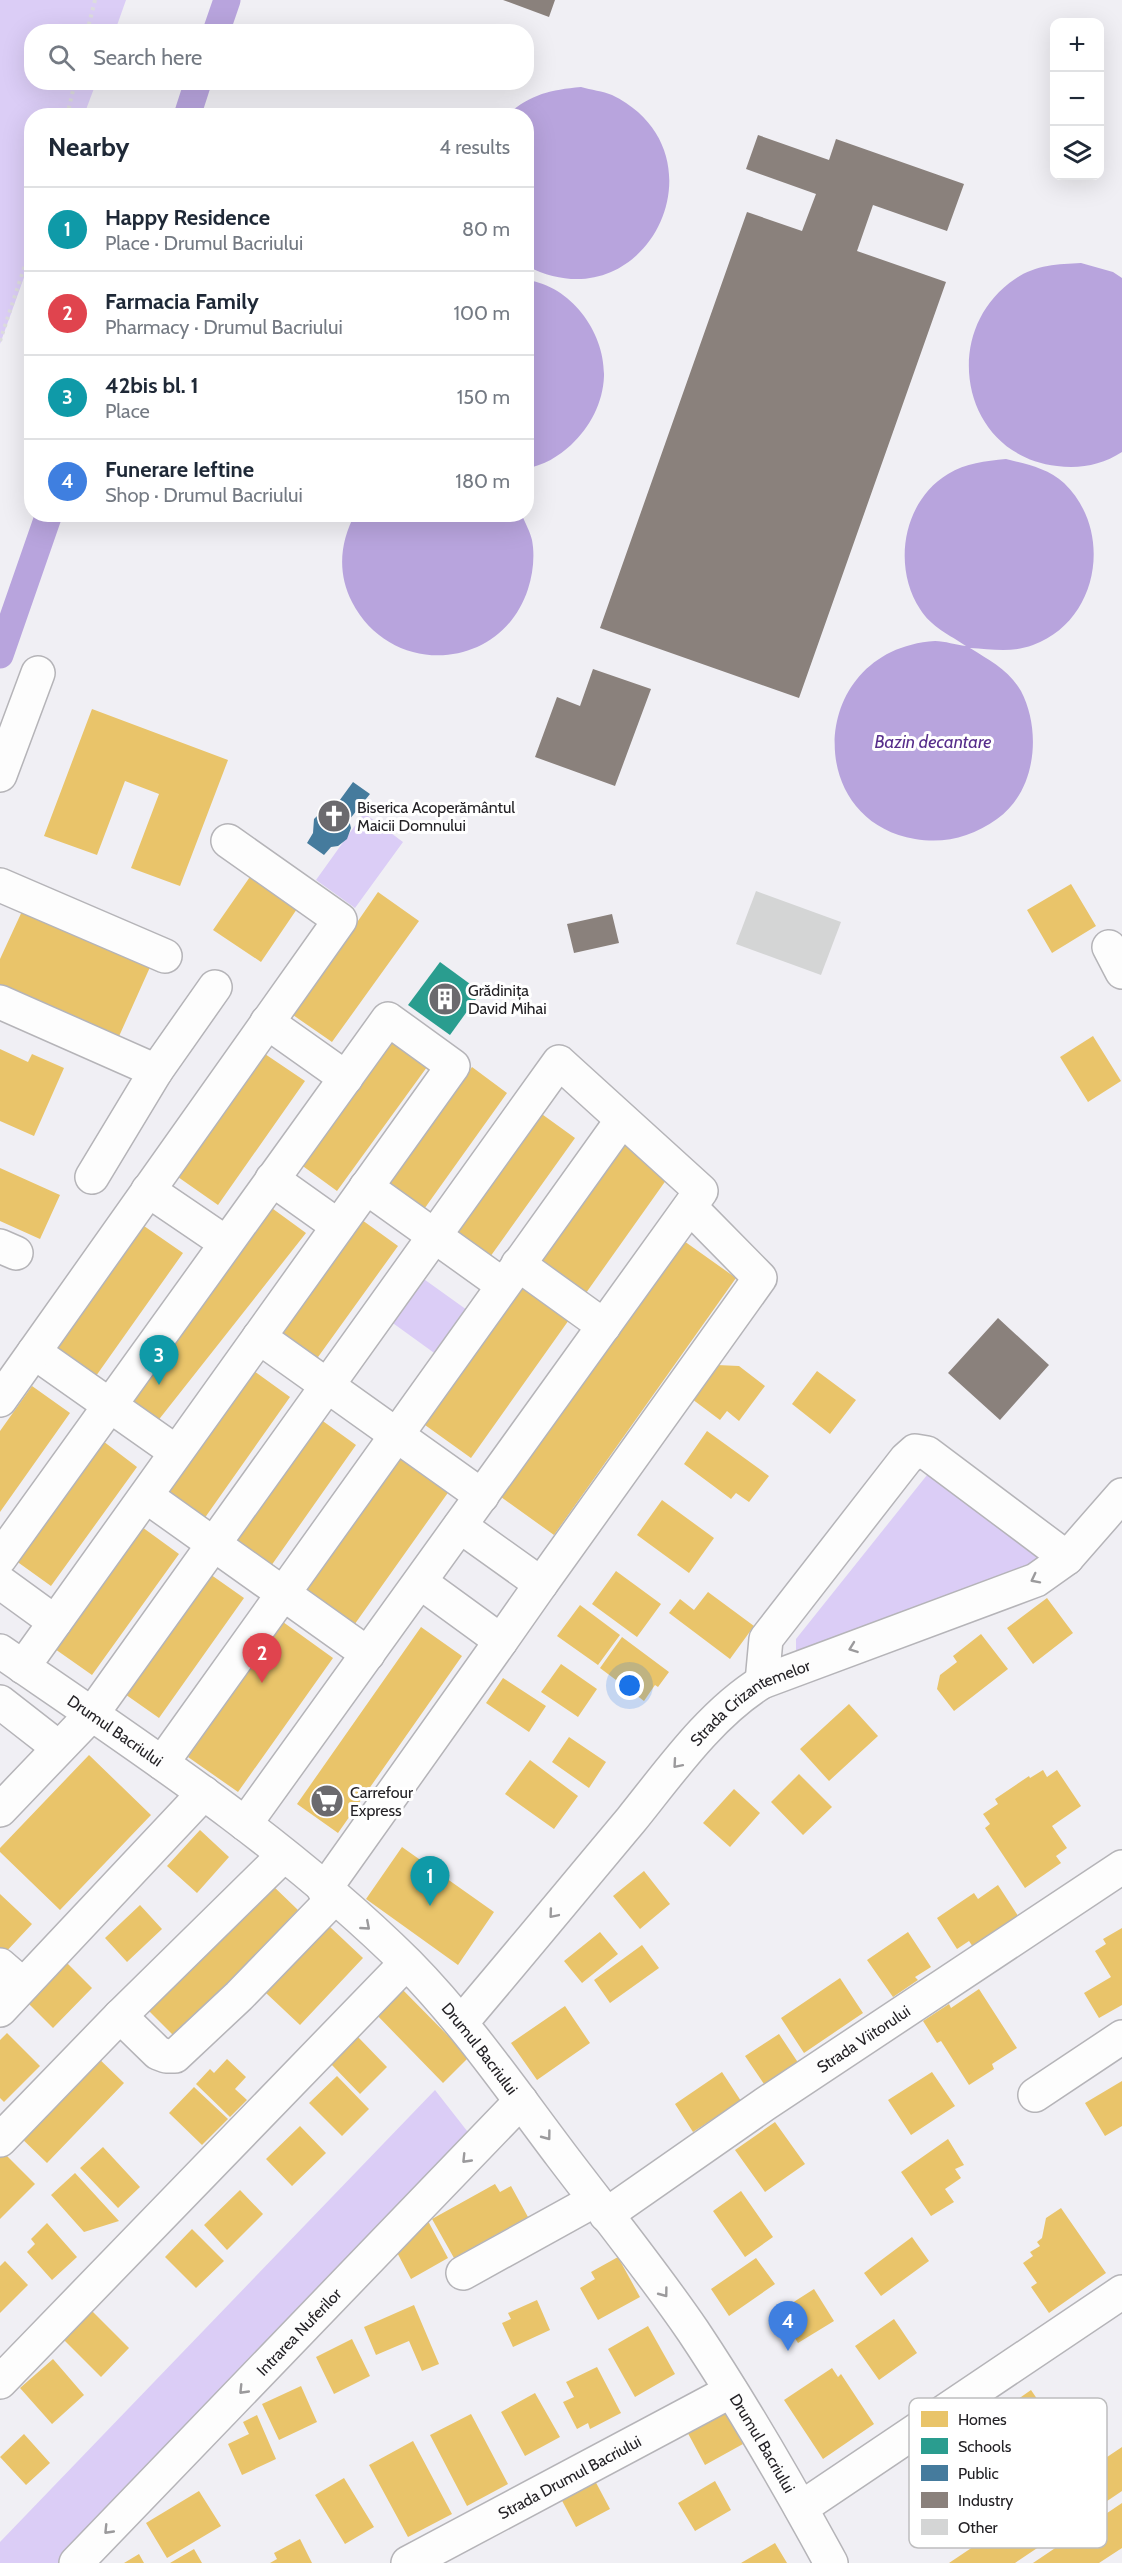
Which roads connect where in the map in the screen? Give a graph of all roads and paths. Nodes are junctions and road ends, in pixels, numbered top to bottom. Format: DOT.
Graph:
graph roads {
  1 [pos="95,0"];
  2 [pos="89,24"];
  3 [pos="73,90"];
  4 [pos="69,108"];
  5 [pos="24,268"];
  6 [pos="0,341"];
  7 [pos="38,673"];
  8 [pos="0,775"];
  9 [pos="228,841"];
  10 [pos="0,885"];
  11 [pos="165,956"];
  12 [pos="215,987"];
  13 [pos="0,1002"];
  14 [pos="267,1022"];
  15 [pos="156,1071"];
  16 [pos="346,1078"];
  17 [pos="622,1120"];
  18 [pos="92,1177"];
  19 [pos="272,1179"];
  20 [pos="366,1187"];
  21 [pos="148,1190"];
  22 [pos="690,1208"];
  23 [pos="338,1226"];
  24 [pos="435,1236"];
  25 [pos="226,1244"];
  26 [pos="511,1275"];
  27 [pos="604,1326"];
  28 [pos="259,1337"];
  29 [pos="34,1352"];
  30 [pos="327,1386"];
  31 [pos="0,1400"];
  32 [pos="109,1405"];
  33 [pos="396,1435"];
  34 [pos="176,1452"];
  35 [pos="1122,1495"];
  36 [pos="146,1496"];
  37 [pos="482,1496"];
  38 [pos="460,1526"];
  39 [pos="214,1544"];
  40 [pos="0,1558"];
  41 [pos="1066,1558"];
  42 [pos="0,1582"];
  43 [pos="420,1582"];
  44 [pos="541,1584"];
  45 [pos="283,1593"];
  46 [pos="55,1622"];
  47 [pos="501,1641"];
  48 [pos="368,1654"];
  49 [pos="11,1659"];
  50 [pos="762,1682"];
  51 [pos="0,1702"];
  52 [pos="92,1714"];
  53 [pos="59,1748"];
  54 [pos="162,1762"];
  55 [pos="204,1793"];
  56 [pos="0,1809"];
  57 [pos="245,1824"];
  58 [pos="284,1855"];
  59 [pos="1122,1867"];
  60 [pos="329,1894"];
  61 [pos="406,1963"];
  62 [pos="12,1975"];
  63 [pos="0,2010"];
  64 [pos="120,2016"];
  65 [pos="461,2023"];
  66 [pos="1122,2037"];
  67 [pos="1035,2095"];
  68 [pos="521,2101"];
  69 [pos="0,2140"];
  70 [pos="601,2208"];
  71 [pos="463,2273"];
  72 [pos="1122,2292"];
  73 [pos="0,2382"];
  74 [pos="731,2391"];
  75 [pos="964,2398"];
  76 [pos="909,2435"];
  77 [pos="801,2508"];
  78 [pos="76,2563"];
  79 [pos="408,2563"];
  80 [pos="831,2563"];
  1 -- 2 [label="path"];
  3 -- 4 [label="path"];
  5 -- 6 [label="path"];
  7 -- 8 [label="street"];
  9 -- 14 [label="street"];
  10 -- 11 [label="street"];
  12 -- 15 [label="street"];
  13 -- 15 [label="street"];
  14 -- 16 [label="street"];
  14 -- 21 [label="street"];
  15 -- 18 [label="street"];
  16 -- 19 [label="street"];
  16 -- 20 [label="street"];
  17 -- 22 [label="street"];
  17 -- 24 [label="street"];
  17 -- 26 [label="street"];
  19 -- 23 [label="street"];
  19 -- 25 [label="street"];
  20 -- 23 [label="street"];
  20 -- 24 [label="street"];
  21 -- 25 [label="street"];
  21 -- 29 [label="street"];
  22 -- 27 [label="street"];
  22 -- 44 [label="street"];
  23 -- 28 [label="street"];
  24 -- 26 [label="street"];
  24 -- 30 [label="street"];
  25 -- 32 [label="street"];
  26 -- 27 [label="street"];
  26 -- 33 [label="street"];
  27 -- 37 [label="street"];
  28 -- 30 [label="street"];
  28 -- 34 [label="street"];
  29 -- 31 [label="street"];
  29 -- 32 [label="street"];
  30 -- 33 [label="street"];
  30 -- 39 [label="street"];
  32 -- 34 [label="street"];
  32 -- 40 [label="street"];
  33 -- 37 [label="street"];
  33 -- 45 [label="street"];
  34 -- 36 [label="street"];
  35 -- 41 [label="street, Strada Crizantemelor"];
  36 -- 39 [label="street"];
  36 -- 46 [label="street"];
  37 -- 38 [label="street"];
  38 -- 43 [label="street"];
  38 -- 44 [label="street"];
  39 -- 45 [label="street"];
  39 -- 52 [label="street"];
  41 -- 50 [label="street, Strada Crizantemelor, one-way"];
  41 -- 50 [label="street"];
  42 -- 46 [label="street"];
  43 -- 47 [label="street"];
  43 -- 48 [label="street"];
  44 -- 47 [label="street"];
  45 -- 48 [label="street"];
  45 -- 54 [label="street"];
  46 -- 49 [label="street"];
  47 -- 60 [label="street"];
  48 -- 57 [label="street"];
  49 -- 52 [label="street, Drumul Bacriului"];
  50 -- 65 [label="street, Strada Crizantemelor, one-way"];
  51 -- 53 [label="street"];
  52 -- 53 [label="street"];
  52 -- 54 [label="street, Drumul Bacriului"];
  53 -- 56 [label="street"];
  54 -- 55 [label="street, Drumul Bacriului"];
  55 -- 57 [label="street, Drumul Bacriului"];
  55 -- 62 [label="street"];
  57 -- 58 [label="street, Drumul Bacriului"];
  58 -- 60 [label="street, Drumul Bacriului"];
  58 -- 64 [label="street"];
  59 -- 70 [label="street, Strada Viitorului"];
  60 -- 61 [label="street, Drumul Bacriului, one-way"];
  60 -- 64 [label="street"];
  61 -- 65 [label="street, Drumul Bacriului"];
  61 -- 73 [label="street"];
  62 -- 63 [label="street"];
  64 -- 69 [label="street"];
  65 -- 68 [label="street, Drumul Bacriului"];
  66 -- 67 [label="street"];
  68 -- 70 [label="street, Drumul Bacriului, one-way"];
  68 -- 78 [label="street, Intrarea Nuferilor, one-way"];
  70 -- 71 [label="street, Strada Viitorului"];
  70 -- 74 [label="street, Drumul Bacriului, one-way"];
  72 -- 75 [label="street"];
  74 -- 77 [label="street, Drumul Bacriului"];
  74 -- 79 [label="street, Strada Drumul Bacriului"];
  76 -- 77 [label="street"];
  77 -- 80 [label="street, Drumul Bacriului"];
}
